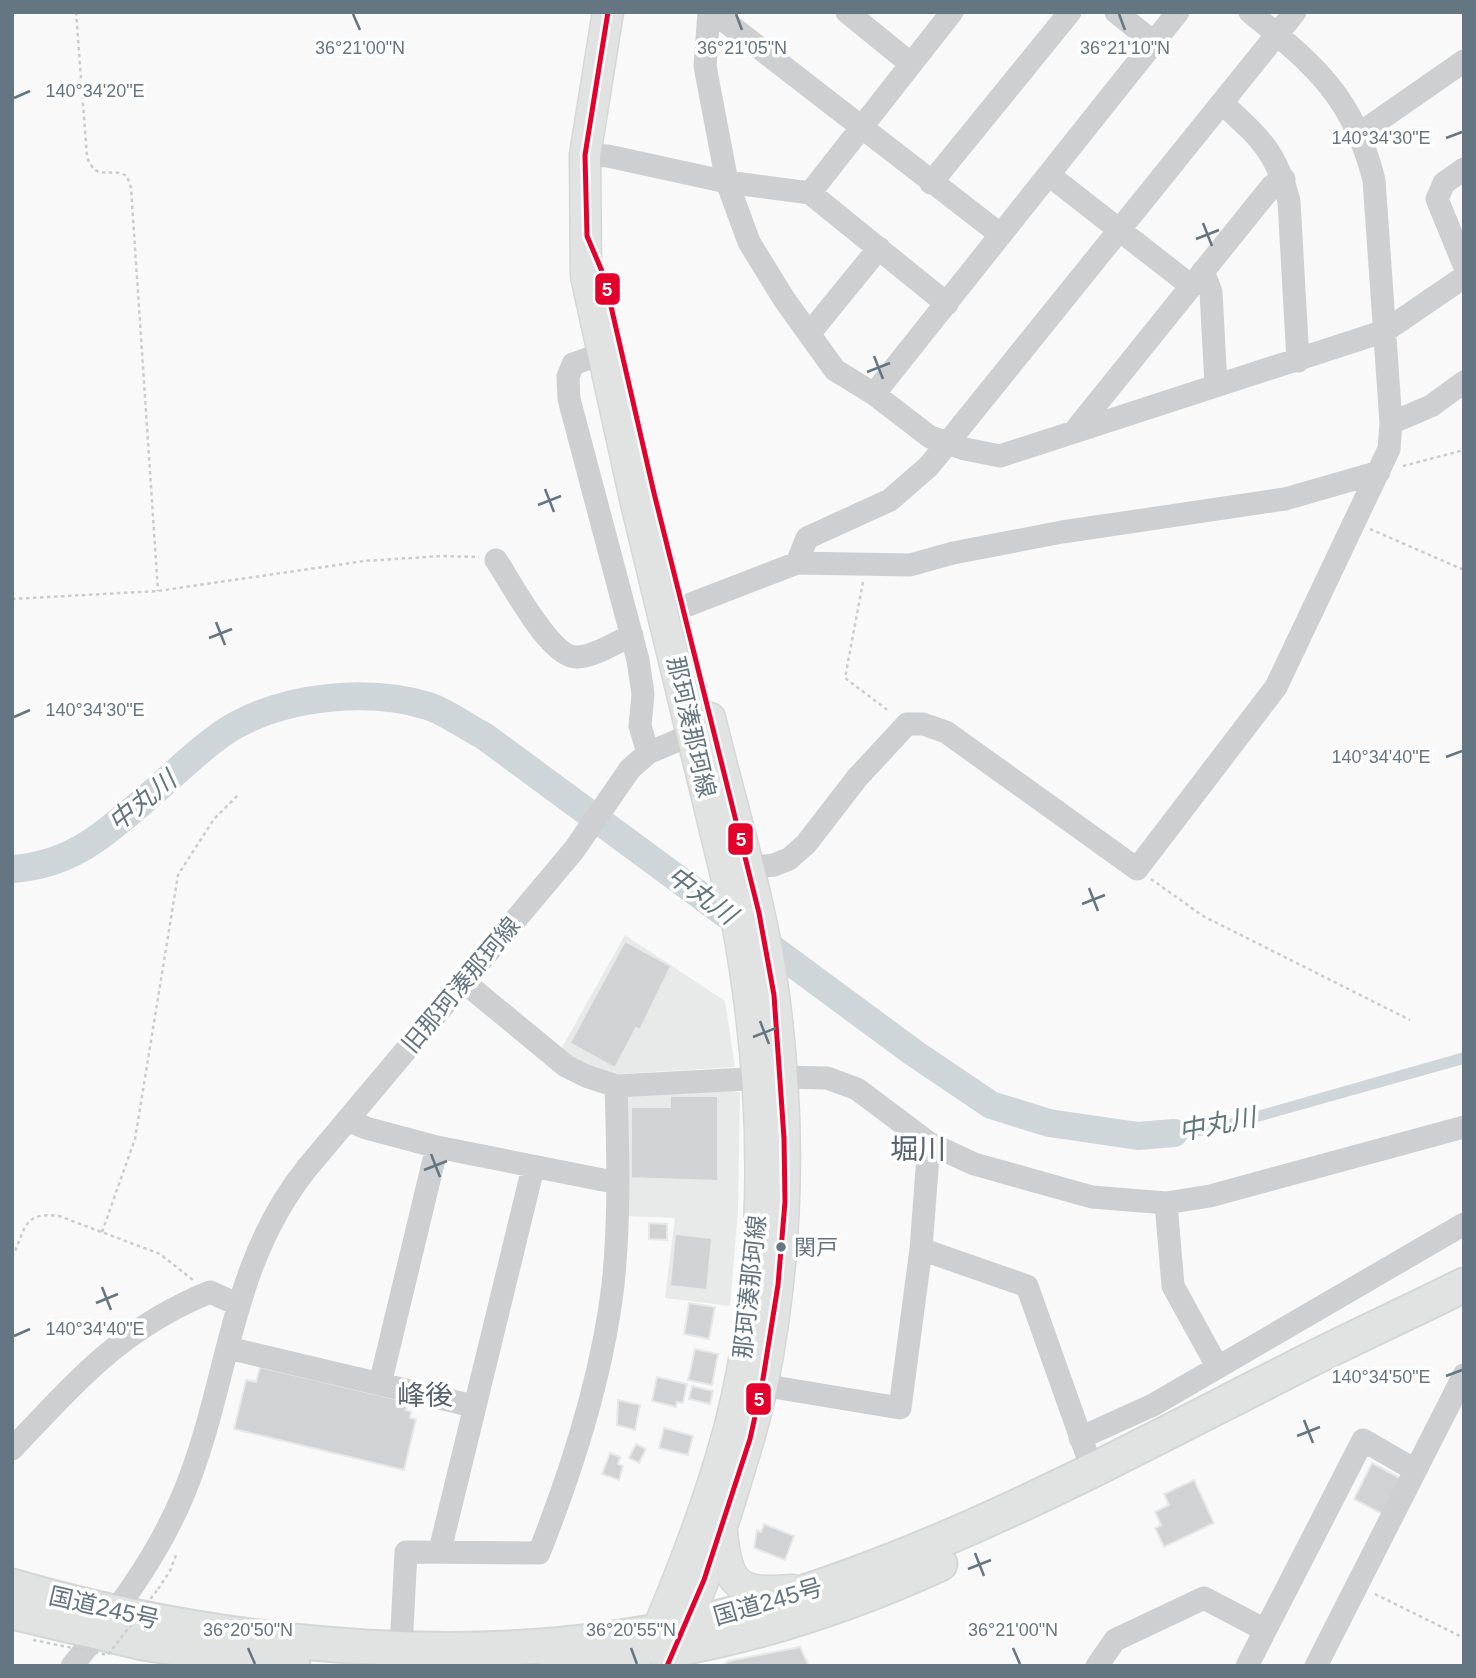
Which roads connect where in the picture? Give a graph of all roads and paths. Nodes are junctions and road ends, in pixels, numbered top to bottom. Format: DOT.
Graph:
graph roads {
  1 [pos="76,12"];
  2 [pos="608,12"];
  3 [pos="711,12"];
  4 [pos="847,12"];
  5 [pos="952,12"];
  6 [pos="1070,12"];
  7 [pos="1116,12"];
  8 [pos="1178,12"];
  9 [pos="1250,12"];
  10 [pos="1295,12"];
  11 [pos="1278,34"];
  12 [pos="1153,42"];
  13 [pos="1464,61"];
  14 [pos="911,64"];
  15 [pos="1223,104"];
  16 [pos="860,129"];
  17 [pos="1359,134"];
  18 [pos="585,155"];
  19 [pos="1464,169"];
  20 [pos="1049,175"];
  21 [pos="1284,180"];
  22 [pos="727,182"];
  23 [pos="931,183"];
  24 [pos="810,193"];
  25 [pos="1121,230"];
  26 [pos="1001,235"];
  27 [pos="587,236"];
  28 [pos="879,248"];
  29 [pos="1464,265"];
  30 [pos="1464,277"];
  31 [pos="1197,278"];
  32 [pos="947,304"];
  33 [pos="1385,331"];
  34 [pos="809,334"];
  35 [pos="601,354"];
  36 [pos="1298,361"];
  37 [pos="1464,382"];
  38 [pos="1216,385"];
  39 [pos="874,394"];
  40 [pos="1391,423"];
  41 [pos="1077,428"];
  42 [pos="949,443"];
  43 [pos="1464,450"];
  44 [pos="1379,472"];
  45 [pos="1355,522"];
  46 [pos="496,560"];
  47 [pos="797,563"];
  48 [pos="866,565"];
  49 [pos="1464,570"];
  50 [pos="158,591"];
  51 [pos="12,599"];
  52 [pos="683,607"];
  53 [pos="632,635"];
  54 [pos="907,724"];
  55 [pos="692,734"];
  56 [pos="648,752"];
  57 [pos="238,795"];
  58 [pos="1138,869"];
  59 [pos="741,870"];
  60 [pos="464,982"];
  61 [pos="1410,1020"];
  62 [pos="770,1077"];
  63 [pos="616,1086"];
  64 [pos="348,1119"];
  65 [pos="1464,1127"];
  66 [pos="929,1143"];
  67 [pos="437,1147"];
  68 [pos="533,1168"];
  69 [pos="618,1183"];
  70 [pos="1166,1203"];
  71 [pos="1464,1224"];
  72 [pos="102,1232"];
  73 [pos="921,1249"];
  74 [pos="12,1256"];
  75 [pos="1464,1285"];
  76 [pos="210,1292"];
  77 [pos="239,1305"];
  78 [pos="1464,1307"];
  79 [pos="228,1348"];
  80 [pos="1217,1366"];
  81 [pos="1464,1375"];
  82 [pos="380,1384"];
  83 [pos="762,1385"];
  84 [pos="473,1406"];
  85 [pos="1080,1438"];
  86 [pos="12,1449"];
  87 [pos="1092,1469"];
  88 [pos="1415,1469"];
  89 [pos="721,1529"];
  90 [pos="178,1548"];
  91 [pos="440,1550"];
  92 [pos="1356,1585"];
  93 [pos="12,1586"];
  94 [pos="818,1588"];
  95 [pos="12,1612"];
  96 [pos="106,1623"];
  97 [pos="1265,1630"];
  98 [pos="1464,1638"];
  99 [pos="33,1640"];
  100 [pos="401,1648"];
  101 [pos="663,1648"];
  102 [pos="72,1666"];
  103 [pos="293,1666"];
  104 [pos="555,1666"];
  105 [pos="1097,1666"];
  106 [pos="1247,1666"];
  107 [pos="1316,1666"];
  1 -- 50 [label="path"];
  2 -- 18 [label="main road, 那珂湊那珂線"];
  3 -- 16 [label="street"];
  3 -- 22 [label="street"];
  4 -- 14 [label="street"];
  5 -- 14 [label="street"];
  6 -- 23 [label="street"];
  7 -- 12 [label="street"];
  8 -- 12 [label="street"];
  9 -- 11 [label="street"];
  10 -- 11 [label="street"];
  11 -- 15 [label="street"];
  11 -- 17 [label="street"];
  12 -- 20 [label="street"];
  13 -- 17 [label="street"];
  14 -- 16 [label="street"];
  15 -- 21 [label="street"];
  15 -- 25 [label="street"];
  16 -- 23 [label="street"];
  16 -- 24 [label="street"];
  17 -- 33 [label="street"];
  18 -- 22 [label="street"];
  18 -- 27 [label="main road, 那珂湊那珂線"];
  19 -- 29 [label="street"];
  20 -- 25 [label="street"];
  20 -- 26 [label="street"];
  21 -- 31 [label="street"];
  21 -- 36 [label="street"];
  22 -- 24 [label="street"];
  22 -- 34 [label="street"];
  23 -- 26 [label="street"];
  24 -- 28 [label="street"];
  25 -- 31 [label="street"];
  25 -- 42 [label="street"];
  26 -- 32 [label="street"];
  27 -- 35 [label="main road, 那珂湊那珂線"];
  27 -- 52 [label="main road, 那珂湊那珂線"];
  28 -- 32 [label="street"];
  28 -- 34 [label="street"];
  30 -- 33 [label="street"];
  31 -- 38 [label="street"];
  31 -- 41 [label="street"];
  32 -- 39 [label="street"];
  33 -- 36 [label="street"];
  33 -- 40 [label="street"];
  34 -- 39 [label="street"];
  35 -- 53 [label="street"];
  35 -- 55 [label="main road, 那珂湊那珂線"];
  36 -- 38 [label="street"];
  37 -- 40 [label="street"];
  38 -- 41 [label="street"];
  39 -- 42 [label="street"];
  40 -- 44 [label="street"];
  41 -- 42 [label="street"];
  42 -- 47 [label="street"];
  43 -- 44 [label="path"];
  44 -- 45 [label="street"];
  44 -- 48 [label="street"];
  45 -- 49 [label="path"];
  45 -- 58 [label="street"];
  46 -- 50 [label="path"];
  46 -- 53 [label="street"];
  47 -- 48 [label="street"];
  47 -- 52 [label="street"];
  48 -- 54 [label="path"];
  50 -- 51 [label="path"];
  52 -- 59 [label="main road, 那珂湊那珂線"];
  53 -- 56 [label="street"];
  54 -- 58 [label="street"];
  54 -- 59 [label="street"];
  55 -- 56 [label="street"];
  55 -- 59 [label="main road, 那珂湊那珂線"];
  56 -- 60 [label="street, 旧那珂湊那珂線"];
  57 -- 72 [label="path"];
  58 -- 61 [label="path"];
  59 -- 62 [label="main road, 那珂湊那珂線"];
  59 -- 62 [label="main road, 那珂湊那珂線"];
  60 -- 63 [label="street"];
  60 -- 64 [label="street, 旧那珂湊那珂線"];
  62 -- 63 [label="street"];
  62 -- 66 [label="street"];
  62 -- 83 [label="main road, 那珂湊那珂線"];
  62 -- 101 [label="main road, 那珂湊那珂線"];
  63 -- 69 [label="street"];
  64 -- 67 [label="street"];
  64 -- 77 [label="street, 旧那珂湊那珂線"];
  65 -- 70 [label="street"];
  66 -- 70 [label="street"];
  66 -- 73 [label="street"];
  67 -- 68 [label="street"];
  67 -- 82 [label="street"];
  68 -- 69 [label="street"];
  68 -- 84 [label="street"];
  69 -- 91 [label="street"];
  70 -- 80 [label="street"];
  71 -- 80 [label="street"];
  72 -- 74 [label="path"];
  72 -- 76 [label="path"];
  73 -- 83 [label="street"];
  73 -- 85 [label="street"];
  75 -- 87 [label="highway, 国道245号"];
  76 -- 77 [label="street"];
  76 -- 86 [label="street"];
  77 -- 79 [label="street, 旧那珂湊那珂線"];
  78 -- 101 [label="highway, 国道245号"];
  79 -- 82 [label="street"];
  79 -- 96 [label="street, 旧那珂湊那珂線"];
  80 -- 85 [label="street"];
  81 -- 88 [label="street"];
  82 -- 84 [label="street"];
  83 -- 89 [label="main road, 那珂湊那珂線"];
  84 -- 91 [label="street"];
  85 -- 87 [label="street"];
  87 -- 94 [label="highway, 国道245号"];
  88 -- 92 [label="street"];
  88 -- 97 [label="street"];
  89 -- 94 [label="main road"];
  89 -- 101 [label="main road, 那珂湊那珂線"];
  90 -- 99 [label="path, bridge"];
  91 -- 100 [label="street"];
  92 -- 98 [label="path"];
  92 -- 107 [label="street"];
  93 -- 96 [label="highway, 国道245号"];
  94 -- 101 [label="highway, 国道245号"];
  95 -- 96 [label="highway, 国道245号"];
  96 -- 100 [label="highway, 国道245号"];
  96 -- 102 [label="street, 旧那珂湊那珂線"];
  96 -- 103 [label="highway, 国道245号"];
  97 -- 105 [label="street"];
  97 -- 106 [label="street"];
  100 -- 101 [label="highway, 国道245号"];
  101 -- 104 [label="highway, 国道245号"];
}
